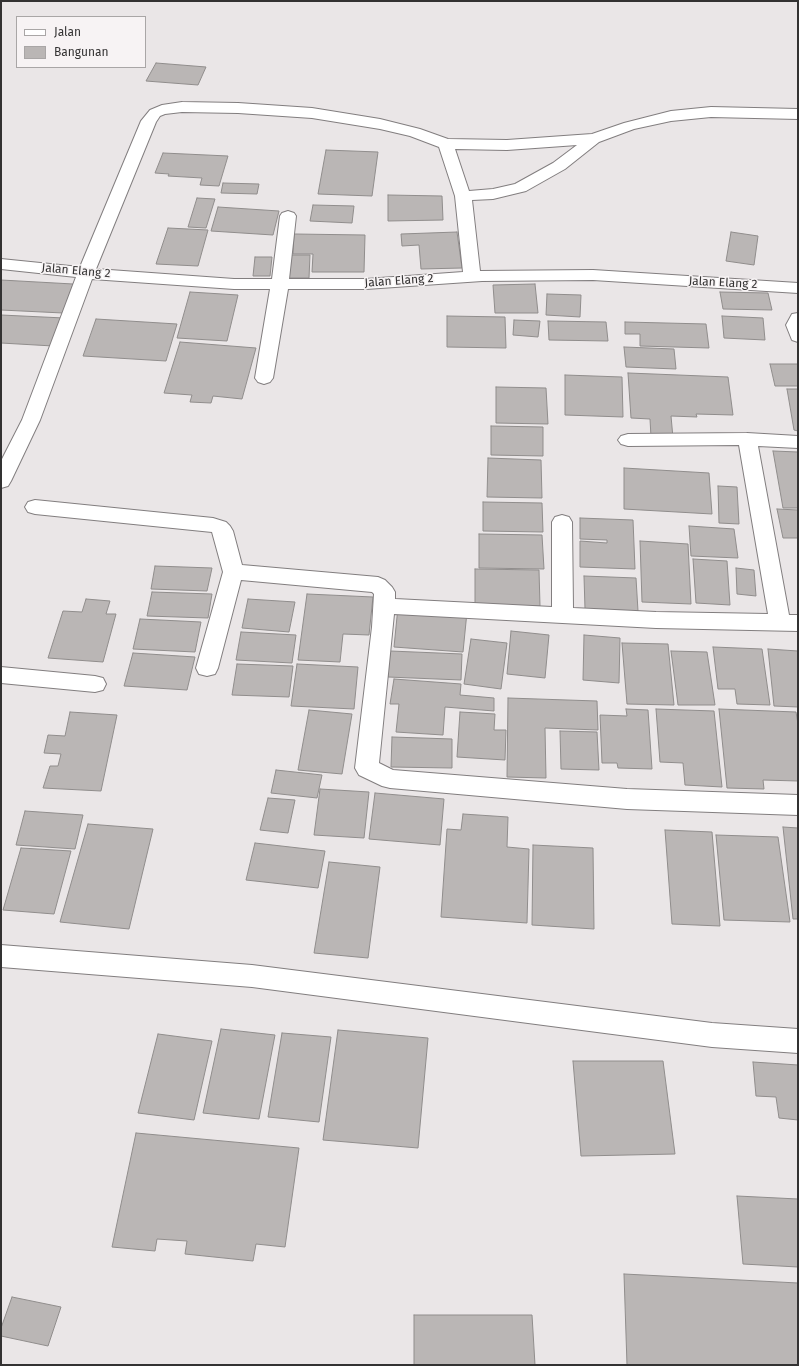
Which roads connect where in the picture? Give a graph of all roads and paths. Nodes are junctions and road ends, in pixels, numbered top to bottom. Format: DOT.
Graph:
graph roads {
  1 [pos="798,114"];
  2 [pos="594,139"];
  3 [pos="446,144"];
  4 [pos="462,196"];
  5 [pos="288,216"];
  6 [pos="1,264"];
  7 [pos="86,273"];
  8 [pos="472,277"];
  9 [pos="280,284"];
  10 [pos="798,288"];
  11 [pos="798,318"];
  12 [pos="798,336"];
  13 [pos="264,378"];
  14 [pos="747,439"];
  15 [pos="628,440"];
  16 [pos="798,442"];
  17 [pos="1,481"];
  18 [pos="35,507"];
  19 [pos="562,522"];
  20 [pos="233,572"];
  21 [pos="384,606"];
  22 [pos="563,615"];
  23 [pos="789,622"];
  24 [pos="207,668"];
  25 [pos="1,675"];
  26 [pos="95,684"];
  27 [pos="798,805"];
  28 [pos="1,956"];
  29 [pos="798,1042"];
  1 -- 2 [label="street"];
  2 -- 3 [label="street"];
  2 -- 4 [label="street"];
  3 -- 4 [label="street"];
  3 -- 7 [label="street"];
  4 -- 8 [label="street"];
  5 -- 9 [label="street"];
  6 -- 7 [label="street, Jalan Elang 2"];
  7 -- 9 [label="street, Jalan Elang 2"];
  7 -- 17 [label="street"];
  8 -- 9 [label="street, Jalan Elang 2"];
  8 -- 10 [label="street, Jalan Elang 2"];
  9 -- 13 [label="street"];
  11 -- 12 [label="street"];
  14 -- 15 [label="street"];
  14 -- 16 [label="street"];
  14 -- 23 [label="street"];
  18 -- 20 [label="street"];
  19 -- 22 [label="street"];
  20 -- 21 [label="street"];
  20 -- 24 [label="street"];
  21 -- 22 [label="street"];
  21 -- 27 [label="street"];
  22 -- 23 [label="street"];
  25 -- 26 [label="street"];
  28 -- 29 [label="street"];
}
